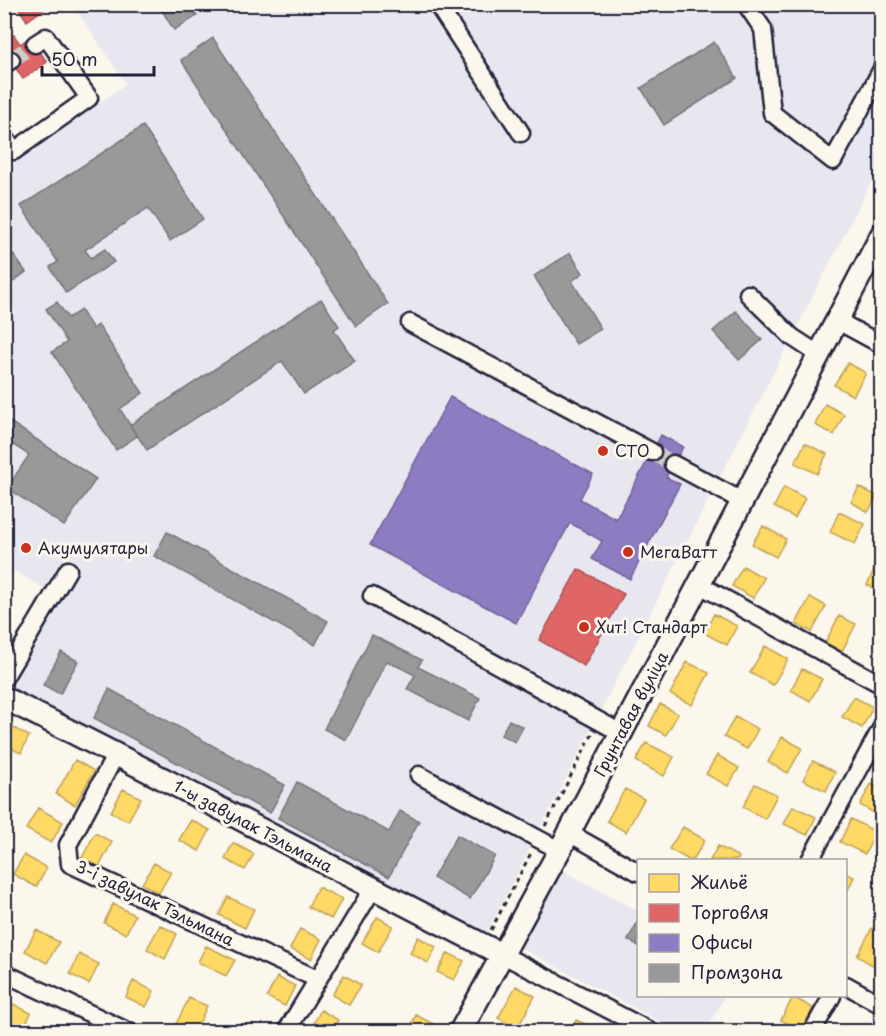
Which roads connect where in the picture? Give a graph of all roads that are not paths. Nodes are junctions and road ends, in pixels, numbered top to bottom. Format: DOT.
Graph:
graph roads {
  1 [pos="436,4"];
  2 [pos="746,4"];
  3 [pos="35,45"];
  4 [pos="882,69"];
  5 [pos="521,133"];
  6 [pos="4,136"];
  7 [pos="882,234"];
  8 [pos="748,294"];
  9 [pos="836,320"];
  10 [pos="410,323"];
  11 [pos="882,345"];
  12 [pos="818,354"];
  13 [pos="652,452"];
  14 [pos="673,464"];
  15 [pos="742,501"];
  16 [pos="68,570"];
  17 [pos="698,584"];
  18 [pos="372,596"];
  19 [pos="4,678"];
  20 [pos="882,685"];
  21 [pos="4,698"];
  22 [pos="882,727"];
  23 [pos="621,733"];
  24 [pos="116,754"];
  25 [pos="419,775"];
  26 [pos="564,842"];
  27 [pos="811,859"];
  28 [pos="637,871"];
  29 [pos="372,890"];
  30 [pos="501,954"];
  31 [pos="4,973"];
  32 [pos="317,980"];
  33 [pos="847,986"];
  34 [pos="831,997"];
  35 [pos="882,1005"];
  36 [pos="129,1032"];
  37 [pos="286,1032"];
  38 [pos="460,1032"];
  39 [pos="652,1032"];
  40 [pos="812,1032"];
  1 -- 5 [label="street"];
  2 -- 4 [label="street"];
  3 -- 6 [label="street"];
  7 -- 9 [label="main road, Грунтавая вуліца"];
  8 -- 12 [label="street"];
  9 -- 11 [label="street"];
  9 -- 12 [label="main road, Грунтавая вуліца"];
  10 -- 13 [label="street"];
  12 -- 15 [label="main road, Грунтавая вуліца"];
  14 -- 15 [label="street"];
  15 -- 17 [label="main road, Грунтавая вуліца"];
  16 -- 19 [label="street"];
  17 -- 20 [label="street"];
  17 -- 23 [label="main road, Грунтавая вуліца"];
  18 -- 23 [label="street"];
  21 -- 24 [label="main road, 1-ы завулак Тэльмана"];
  22 -- 27 [label="street"];
  23 -- 26 [label="main road, Грунтавая вуліца"];
  24 -- 29 [label="main road, 1-ы завулак Тэльмана"];
  24 -- 32 [label="street, 3-і завулак Тэльмана"];
  25 -- 26 [label="street"];
  26 -- 28 [label="street"];
  26 -- 30 [label="main road, Грунтавая вуліца"];
  29 -- 30 [label="main road, 1-ы завулак Тэльмана"];
  29 -- 32 [label="street"];
  30 -- 38 [label="main road, Грунтавая вуліца"];
  30 -- 39 [label="street"];
  31 -- 36 [label="street"];
  32 -- 37 [label="street"];
  33 -- 35 [label="street"];
  34 -- 40 [label="street"];
}
